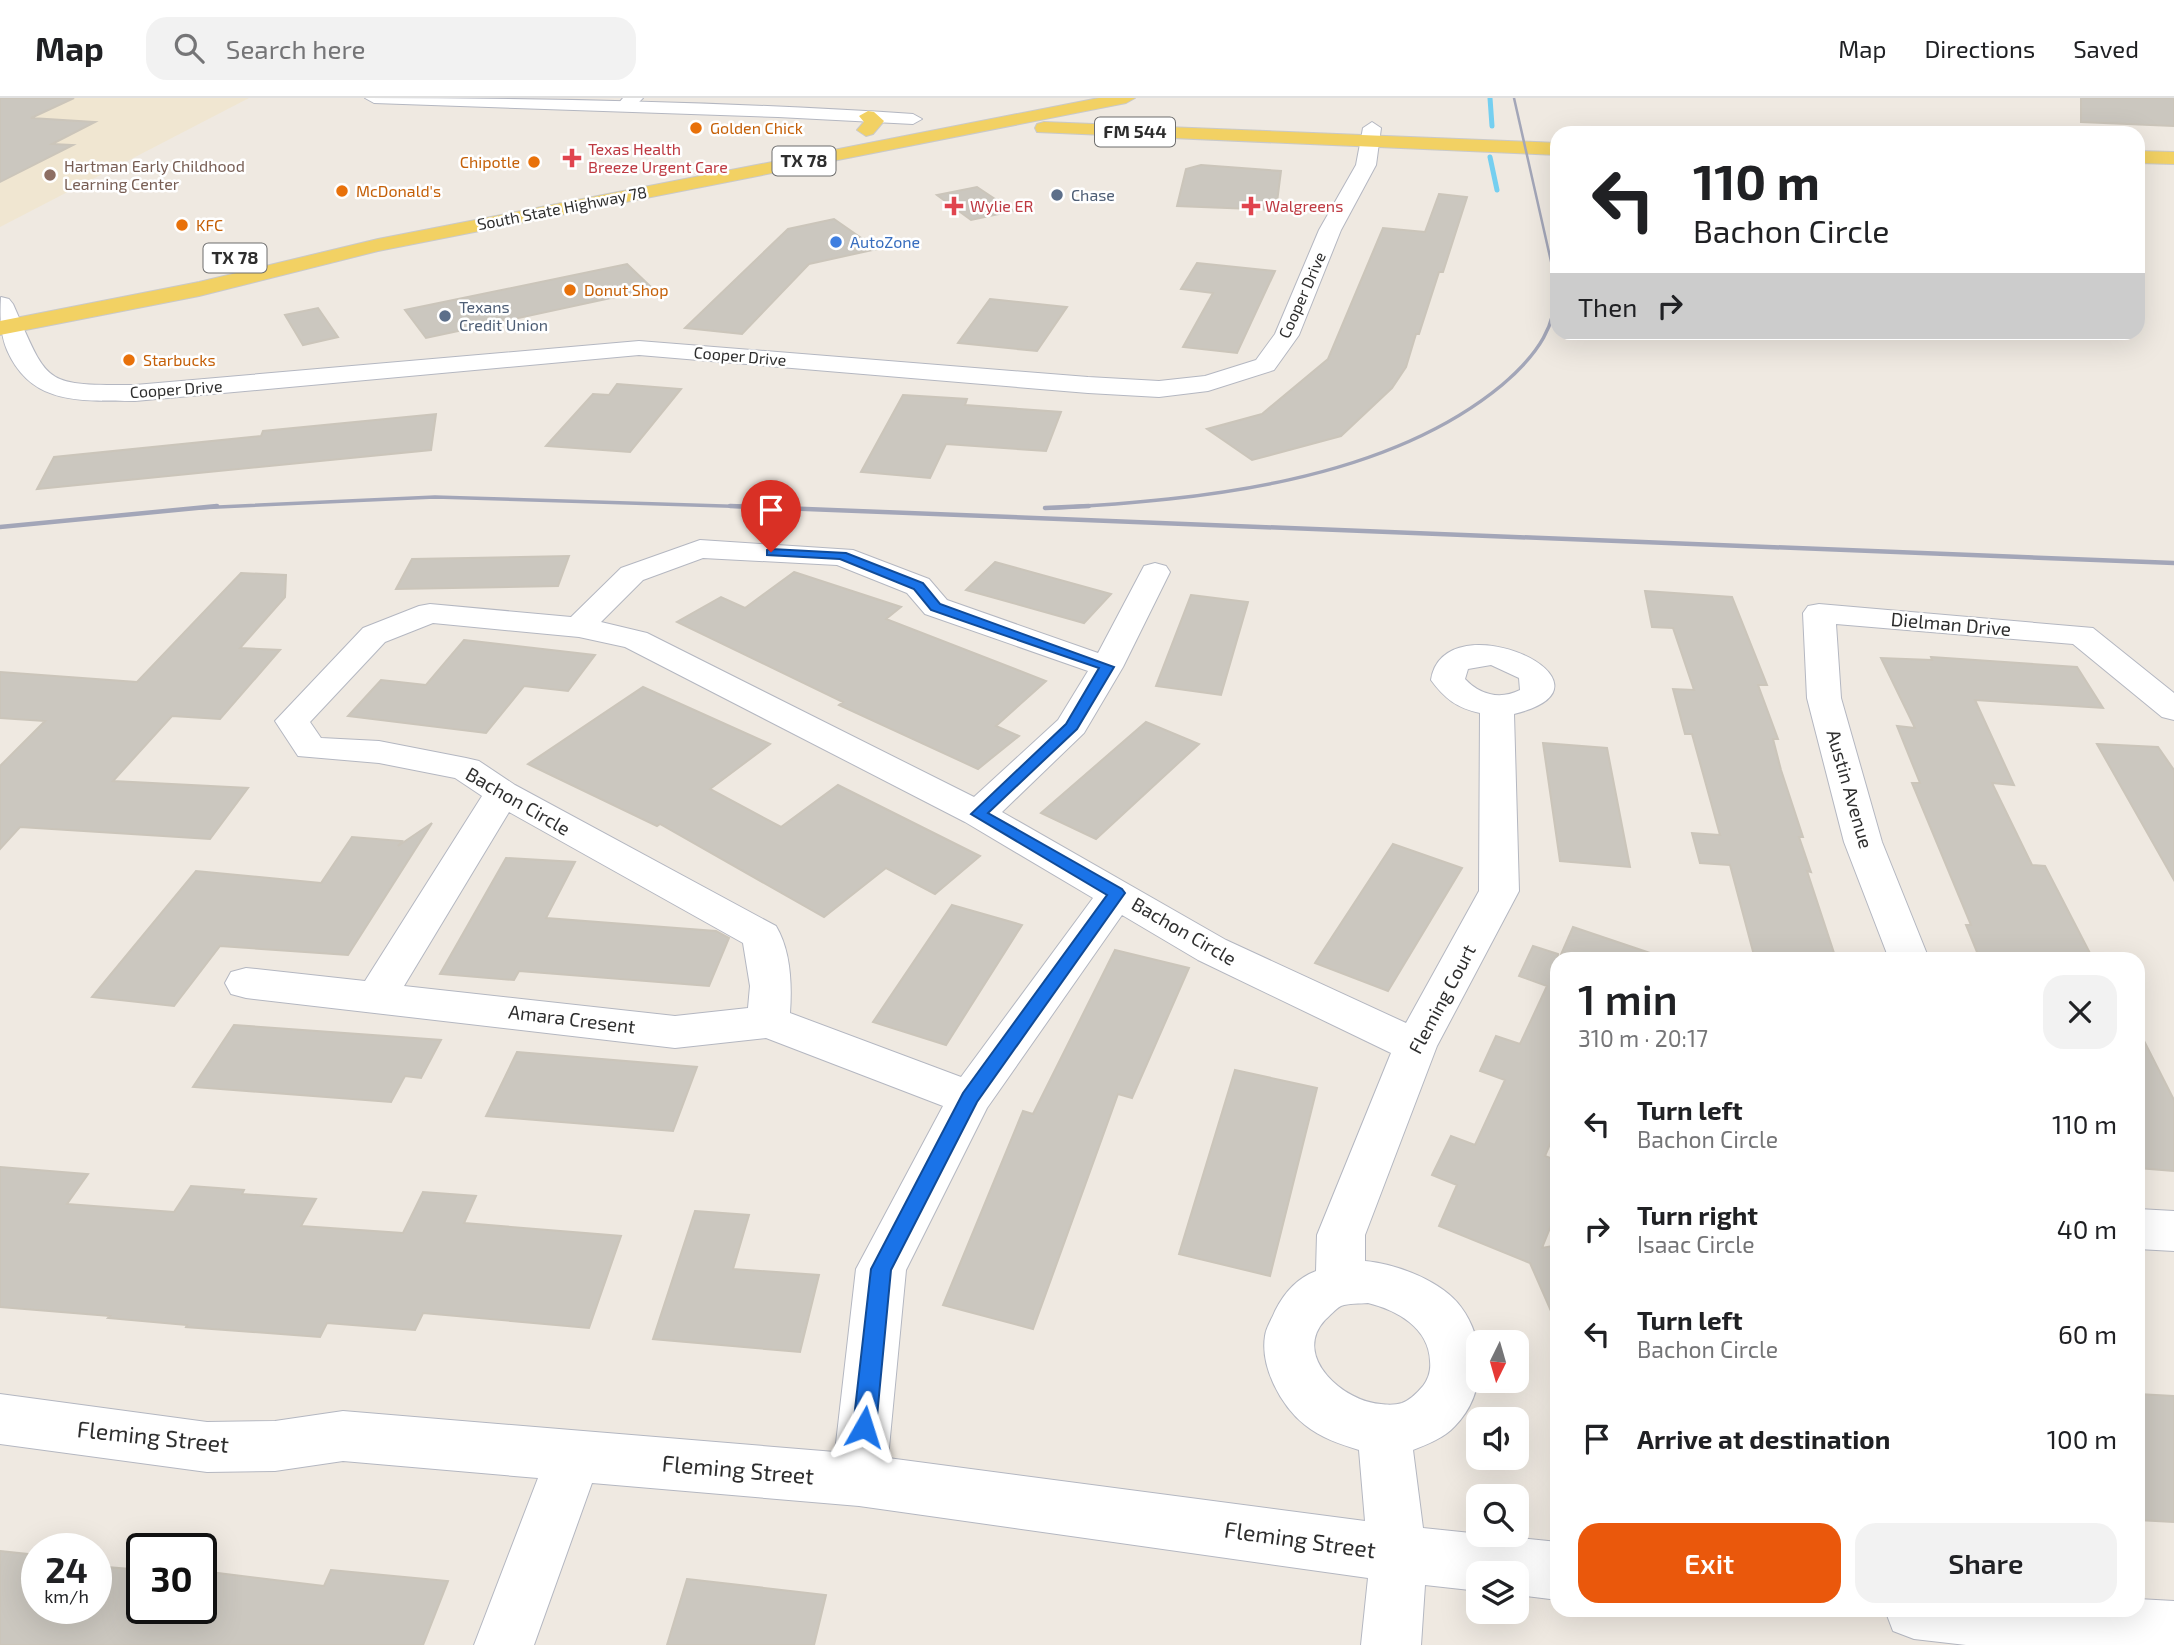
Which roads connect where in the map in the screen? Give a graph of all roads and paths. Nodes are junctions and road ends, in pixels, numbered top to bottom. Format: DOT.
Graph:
graph roads {
  1 [pos="374,98"];
  2 [pos="594,98"];
  3 [pos="1126,98"];
  4 [pos="398,99"];
  5 [pos="631,101"];
  6 [pos="1097,103"];
  7 [pos="958,113"];
  8 [pos="924,115"];
  9 [pos="1025,116"];
  10 [pos="1133,120"];
  11 [pos="867,123"];
  12 [pos="988,124"];
  13 [pos="840,135"];
  14 [pos="1371,135"];
  15 [pos="1550,135"];
  16 [pos="1550,148"];
  17 [pos="751,152"];
  18 [pos="2145,157"];
  19 [pos="2174,159"];
  20 [pos="2145,171"];
  21 [pos="2174,172"];
  22 [pos="603,181"];
  23 [pos="474,216"];
  24 [pos="241,257"];
  25 [pos="26,299"];
  26 [pos="3,315"];
  27 [pos="1155,572"];
  28 [pos="1819,613"];
  29 [pos="579,627"];
  30 [pos="1107,667"];
  31 [pos="1497,706"];
  32 [pos="2174,710"];
  33 [pos="502,793"];
  34 [pos="978,814"];
  35 [pos="1117,893"];
  36 [pos="1906,952"];
  37 [pos="246,983"];
  38 [pos="377,996"];
  39 [pos="768,1022"];
  40 [pos="1415,1046"];
  41 [pos="970,1098"];
  42 [pos="2145,1229"];
  43 [pos="2174,1231"];
  44 [pos="1341,1284"];
  45 [pos="0,1419"];
  46 [pos="1384,1430"];
  47 [pos="574,1456"];
  48 [pos="859,1480"];
  49 [pos="1399,1554"];
  50 [pos="1550,1570"];
  51 [pos="1978,1617"];
  52 [pos="2174,1630"];
  53 [pos="504,1645"];
  54 [pos="1391,1645"];
  1 -- 4 [label="street"];
  2 -- 5 [label="street"];
  3 -- 6 [label="main road, South State Highway 78 / TX 78"];
  4 -- 5 [label="street"];
  5 -- 8 [label="street"];
  5 -- 11 [label="street"];
  6 -- 9 [label="main road, South State Highway 78 / TX 78"];
  6 -- 10 [label="main road"];
  7 -- 9 [label="main road, FM 544 / FM 544"];
  8 -- 11 [label="main road, TX 78"];
  8 -- 12 [label="main road, FM 544 / FM 544"];
  9 -- 10 [label="main road, FM 544 / FM 544"];
  9 -- 12 [label="main road, South State Highway 78 / TX 78"];
  10 -- 14 [label="main road, FM 544 / FM 544"];
  11 -- 13 [label="main road, TX 78"];
  12 -- 14 [label="main road, FM 544 / FM 544"];
  12 -- 23 [label="main road, South State Highway 78 / TX 78"];
  14 -- 15 [label="main road, FM 544 / FM 544"];
  14 -- 16 [label="main road, FM 544 / FM 544"];
  14 -- 26 [label="street, Cooper Drive"];
  17 -- 22 [label="main road, South State Highway 78 / TX 78"];
  18 -- 19 [label="main road"];
  20 -- 21 [label="main road"];
  23 -- 24 [label="main road, South State Highway 78 / TX 78"];
  23 -- 26 [label="main road, South State Highway 78 / TX 78"];
  25 -- 26 [label="main road"];
  27 -- 30 [label="street"];
  28 -- 32 [label="street, Dielman Drive"];
  28 -- 36 [label="street, Austin Avenue"];
  29 -- 30 [label="street"];
  29 -- 33 [label="street, Bachon Circle"];
  29 -- 34 [label="street, Bachon Circle"];
  30 -- 34 [label="street"];
  31 -- 40 [label="street, Fleming Court"];
  33 -- 38 [label="street"];
  33 -- 39 [label="street, Bachon Circle"];
  34 -- 35 [label="street, Bachon Circle"];
  35 -- 40 [label="street, Bachon Circle"];
  35 -- 41 [label="street"];
  37 -- 38 [label="street, Amara Cresent"];
  38 -- 39 [label="street, Amara Cresent"];
  39 -- 41 [label="street"];
  40 -- 44 [label="street, Fleming Court"];
  41 -- 48 [label="street"];
  42 -- 43 [label="street"];
  44 -- 46 [label="street"];
  44 -- 46 [label="street"];
  45 -- 47 [label="street, Fleming Street"];
  46 -- 49 [label="street"];
  47 -- 48 [label="street, Fleming Street"];
  47 -- 53 [label="street"];
  48 -- 49 [label="street, Fleming Street"];
  49 -- 50 [label="street, Fleming Street"];
  49 -- 54 [label="street"];
  51 -- 52 [label="street"];
}
